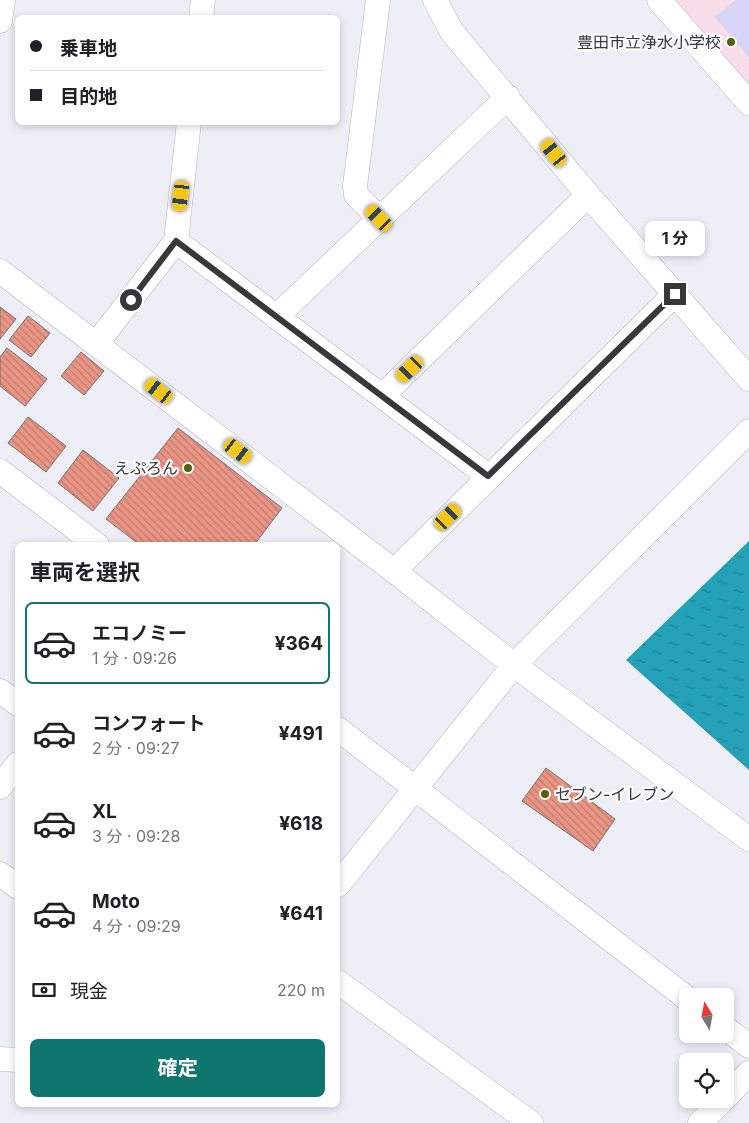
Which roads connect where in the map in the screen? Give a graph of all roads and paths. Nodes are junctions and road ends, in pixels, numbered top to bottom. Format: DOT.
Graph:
graph roads {
  1 [pos="2,0"];
  2 [pos="203,0"];
  3 [pos="378,0"];
  4 [pos="435,0"];
  5 [pos="659,0"];
  6 [pos="201,15"];
  7 [pos="0,22"];
  8 [pos="508,97"];
  9 [pos="749,103"];
  10 [pos="189,125"];
  11 [pos="588,195"];
  12 [pos="379,218"];
  13 [pos="176,241"];
  14 [pos="0,271"];
  15 [pos="675,294"];
  16 [pos="276,317"];
  17 [pos="97,344"];
  18 [pos="749,379"];
  19 [pos="382,396"];
  20 [pos="749,431"];
  21 [pos="0,471"];
  22 [pos="488,476"];
  23 [pos="93,542"];
  24 [pos="394,571"];
  25 [pos="514,665"];
  26 [pos="0,691"];
  27 [pos="15,702"];
  28 [pos="340,730"];
  29 [pos="15,768"];
  30 [pos="0,787"];
  31 [pos="414,788"];
  32 [pos="749,839"];
  33 [pos="0,874"];
  34 [pos="340,882"];
  35 [pos="15,885"];
  36 [pos="340,983"];
  37 [pos="679,992"];
  38 [pos="734,1035"];
  39 [pos="749,1046"];
  40 [pos="0,1059"];
  41 [pos="15,1060"];
  42 [pos="749,1073"];
  43 [pos="734,1088"];
  44 [pos="714,1108"];
  45 [pos="531,1123"];
  46 [pos="700,1123"];
  1 -- 7 [label="street"];
  2 -- 6 [label="street"];
  3 -- 12 [label="street"];
  4 -- 8 [label="street"];
  5 -- 9 [label="street"];
  8 -- 11 [label="street"];
  8 -- 12 [label="street"];
  10 -- 13 [label="street"];
  11 -- 15 [label="street"];
  11 -- 19 [label="street"];
  12 -- 16 [label="street"];
  13 -- 16 [label="street"];
  13 -- 17 [label="street"];
  14 -- 17 [label="street"];
  15 -- 18 [label="street"];
  15 -- 22 [label="street"];
  16 -- 19 [label="street"];
  17 -- 24 [label="street"];
  19 -- 22 [label="street"];
  20 -- 25 [label="street"];
  21 -- 23 [label="street"];
  22 -- 24 [label="street"];
  24 -- 25 [label="street"];
  25 -- 31 [label="street"];
  25 -- 32 [label="street"];
  26 -- 27 [label="street"];
  28 -- 31 [label="street"];
  29 -- 30 [label="street"];
  31 -- 34 [label="street"];
  31 -- 37 [label="street"];
  33 -- 35 [label="street"];
  36 -- 45 [label="street"];
  38 -- 39 [label="street"];
  40 -- 41 [label="street"];
  42 -- 43 [label="street"];
  44 -- 46 [label="street"];
}
